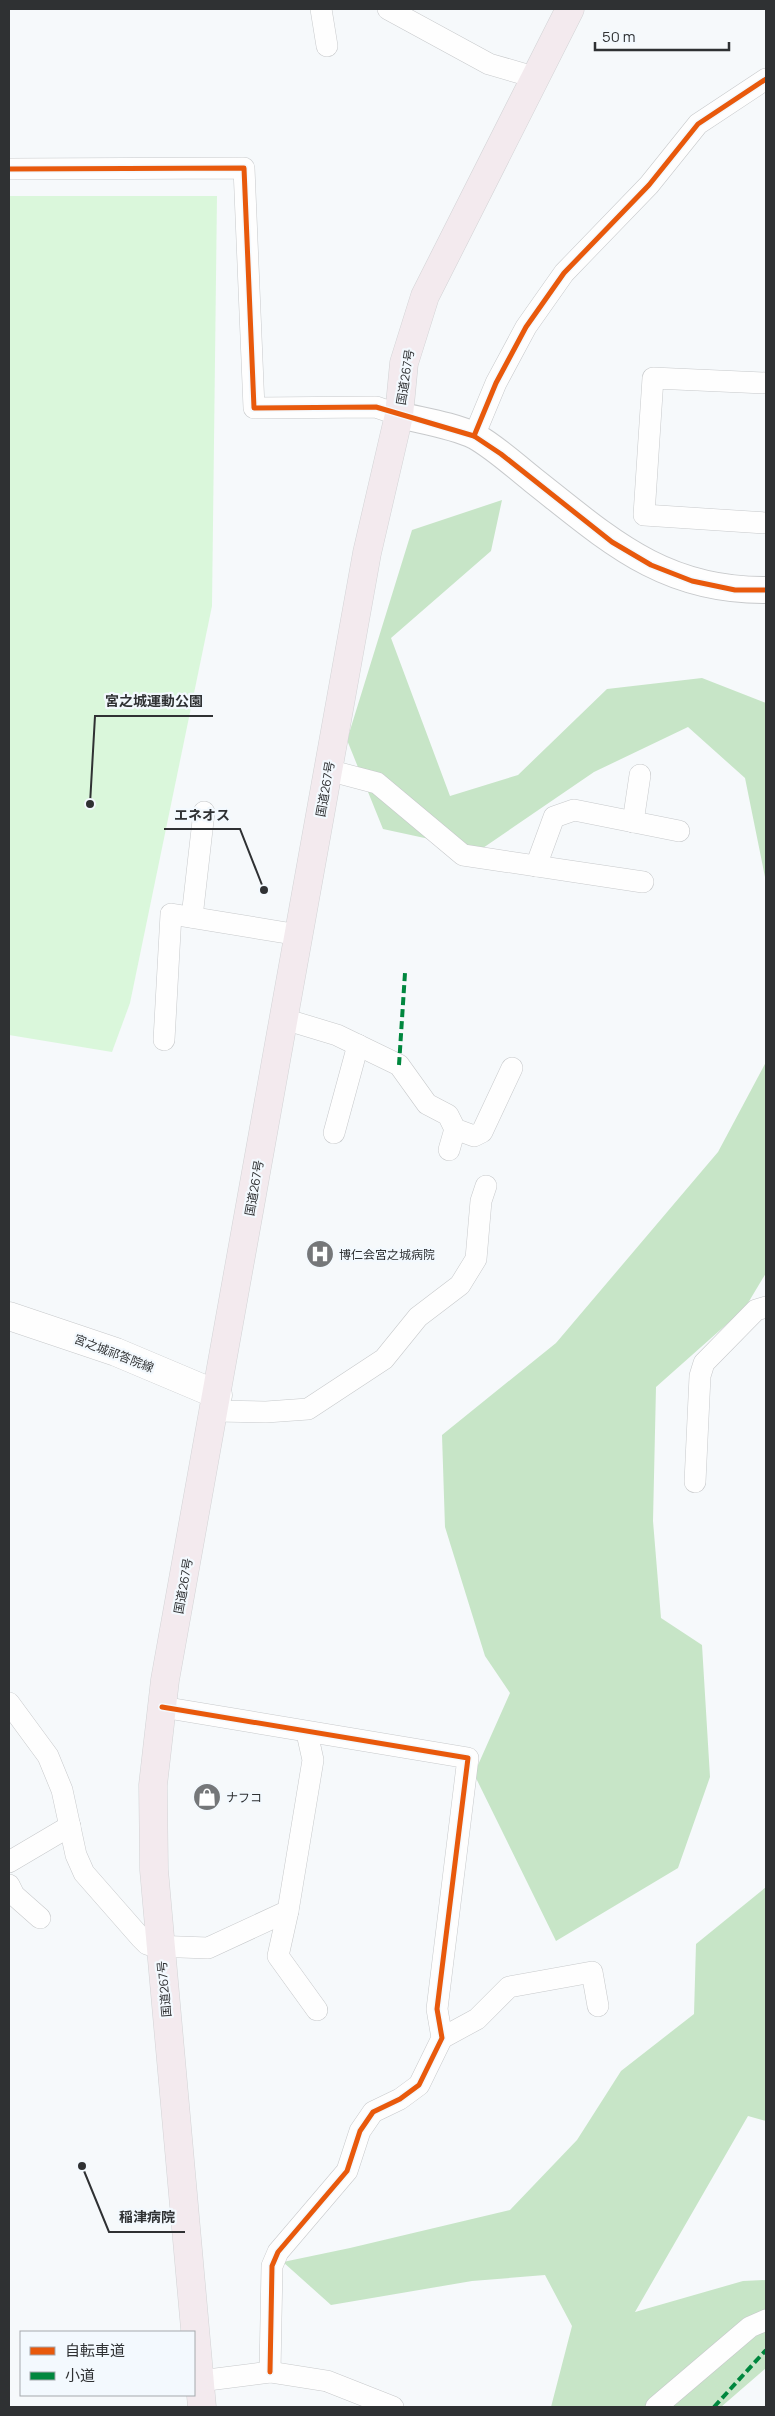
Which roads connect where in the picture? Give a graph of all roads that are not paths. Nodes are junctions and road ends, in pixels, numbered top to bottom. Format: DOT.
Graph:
graph roads {
  1 [pos="321,9"];
  2 [pos="388,9"];
  3 [pos="570,9"];
  4 [pos="327,46"];
  5 [pos="534,77"];
  6 [pos="766,79"];
  7 [pos="9,169"];
  8 [pos="766,383"];
  9 [pos="398,415"];
  10 [pos="474,436"];
  11 [pos="766,523"];
  12 [pos="766,590"];
  13 [pos="328,770"];
  14 [pos="640,775"];
  15 [pos="204,812"];
  16 [pos="633,822"];
  17 [pos="679,831"];
  18 [pos="536,866"];
  19 [pos="643,882"];
  20 [pos="192,917"];
  21 [pos="299,935"];
  22 [pos="284,1019"];
  23 [pos="164,1040"];
  24 [pos="358,1045"];
  25 [pos="512,1068"];
  26 [pos="334,1133"];
  27 [pos="486,1186"];
  28 [pos="766,1307"];
  29 [pos="9,1316"];
  30 [pos="216,1403"];
  31 [pos="695,1482"];
  32 [pos="9,1703"];
  33 [pos="162,1707"];
  34 [pos="308,1733"];
  35 [pos="70,1826"];
  36 [pos="9,1862"];
  37 [pos="9,1885"];
  38 [pos="288,1911"];
  39 [pos="40,1918"];
  40 [pos="160,1946"];
  41 [pos="598,2006"];
  42 [pos="317,2010"];
  43 [pos="442,2038"];
  44 [pos="766,2320"];
  45 [pos="270,2372"];
  46 [pos="201,2394"];
  47 [pos="393,2407"];
  48 [pos="656,2407"];
  1 -- 4 [label="street"];
  2 -- 5 [label="street"];
  3 -- 5 [label="highway, 国道267号"];
  5 -- 9 [label="highway, 国道267号"];
  6 -- 10 [label="street"];
  7 -- 9 [label="street"];
  8 -- 11 [label="street"];
  9 -- 10 [label="street"];
  9 -- 13 [label="highway, 国道267号"];
  10 -- 12 [label="street"];
  13 -- 18 [label="street"];
  13 -- 21 [label="highway, 国道267号"];
  14 -- 16 [label="street"];
  15 -- 20 [label="street"];
  16 -- 17 [label="street"];
  16 -- 18 [label="street"];
  18 -- 19 [label="street"];
  20 -- 21 [label="street"];
  20 -- 23 [label="street"];
  21 -- 22 [label="highway, 国道267号"];
  22 -- 24 [label="street"];
  22 -- 30 [label="highway, 国道267号"];
  24 -- 25 [label="street"];
  24 -- 26 [label="street"];
  27 -- 30 [label="street"];
  28 -- 31 [label="street"];
  29 -- 30 [label="main road, 宮之城祁答院線"];
  30 -- 33 [label="highway, 国道267号"];
  32 -- 35 [label="street"];
  33 -- 34 [label="street"];
  33 -- 40 [label="highway, 国道267号"];
  34 -- 38 [label="street"];
  34 -- 43 [label="street"];
  35 -- 36 [label="street"];
  35 -- 40 [label="street"];
  37 -- 39 [label="street"];
  38 -- 40 [label="street"];
  38 -- 42 [label="street"];
  40 -- 46 [label="highway, 国道267号"];
  41 -- 43 [label="street"];
  43 -- 45 [label="street"];
  44 -- 48 [label="street"];
  45 -- 46 [label="street"];
  45 -- 47 [label="street"];
}
